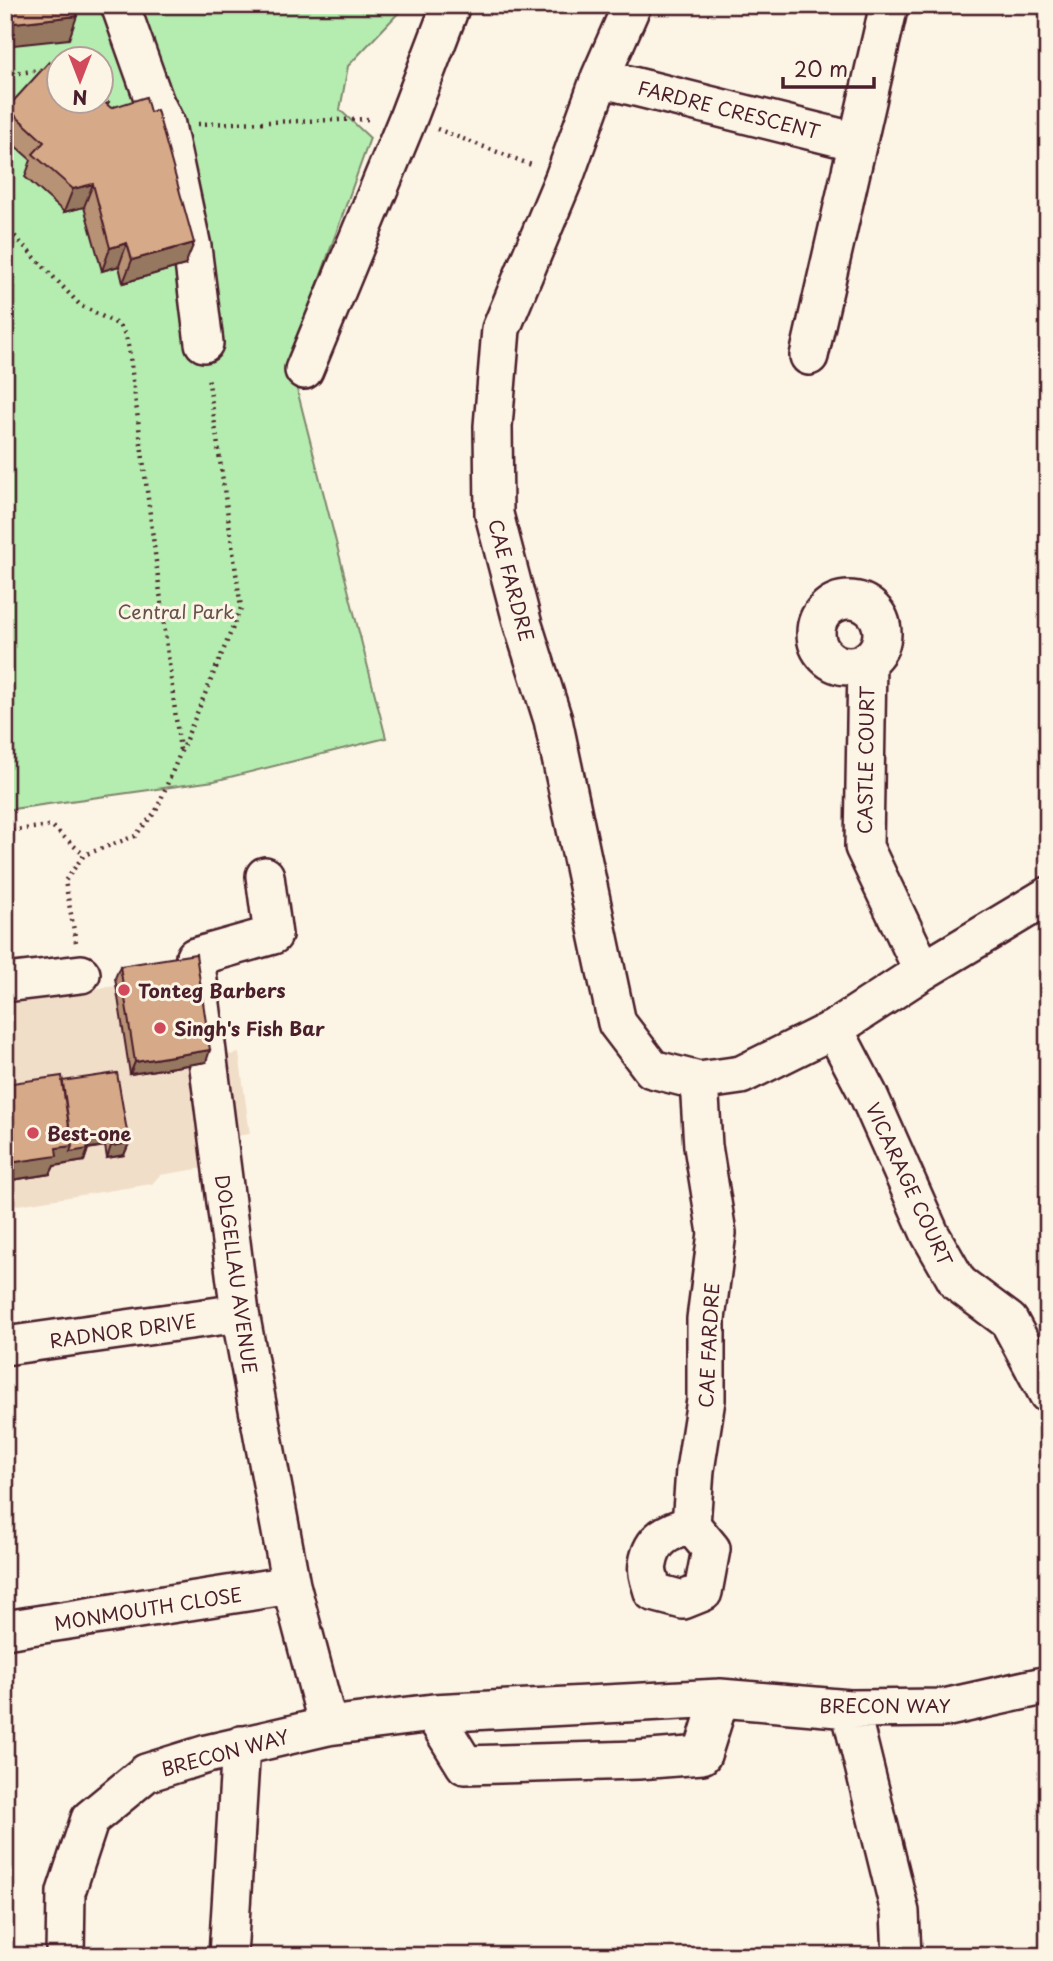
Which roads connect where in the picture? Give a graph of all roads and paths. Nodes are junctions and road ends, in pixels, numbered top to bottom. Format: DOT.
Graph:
graph roads {
  1 [pos="120,5"];
  2 [pos="451,5"];
  3 [pos="632,5"];
  4 [pos="889,5"];
  5 [pos="46,68"];
  6 [pos="5,75"];
  7 [pos="600,78"];
  8 [pos="857,142"];
  9 [pos="5,226"];
  10 [pos="204,343"];
  11 [pos="810,356"];
  12 [pos="304,370"];
  13 [pos="867,661"];
  14 [pos="180,751"];
  15 [pos="5,831"];
  16 [pos="84,855"];
  17 [pos="265,876"];
  18 [pos="1048,896"];
  19 [pos="923,971"];
  20 [pos="81,974"];
  21 [pos="5,983"];
  22 [pos="834,1029"];
  23 [pos="699,1081"];
  24 [pos="240,1313"];
  25 [pos="5,1346"];
  26 [pos="1048,1394"];
  27 [pos="691,1525"];
  28 [pos="291,1585"];
  29 [pos="5,1630"];
  30 [pos="1048,1685"];
  31 [pos="720,1698"];
  32 [pos="850,1709"];
  33 [pos="433,1713"];
  34 [pos="328,1726"];
  35 [pos="241,1745"];
  36 [pos="65,1956"];
  37 [pos="228,1956"];
  38 [pos="902,1956"];
  1 -- 10 [label="street"];
  2 -- 12 [label="street"];
  3 -- 7 [label="street, CAE FARDRE"];
  4 -- 8 [label="street"];
  5 -- 6 [label="path"];
  7 -- 8 [label="street, FARDRE CRESCENT"];
  7 -- 23 [label="street, CAE FARDRE"];
  8 -- 11 [label="street"];
  9 -- 14 [label="path"];
  10 -- 14 [label="path"];
  13 -- 19 [label="street, CASTLE COURT"];
  14 -- 16 [label="path"];
  15 -- 16 [label="path"];
  16 -- 20 [label="path"];
  17 -- 24 [label="street, DOLGELLAU AVENUE"];
  18 -- 19 [label="street, CAE FARDRE"];
  19 -- 22 [label="street, CAE FARDRE"];
  20 -- 21 [label="street"];
  22 -- 23 [label="street, CAE FARDRE"];
  22 -- 26 [label="street, VICARAGE COURT"];
  23 -- 27 [label="street, CAE FARDRE"];
  24 -- 25 [label="street, RADNOR DRIVE"];
  24 -- 28 [label="street, DOLGELLAU AVENUE"];
  28 -- 29 [label="street, MONMOUTH CLOSE"];
  28 -- 34 [label="street, DOLGELLAU AVENUE"];
  30 -- 32 [label="street, BRECON WAY"];
  31 -- 32 [label="street, BRECON WAY"];
  31 -- 33 [label="street, BRECON WAY"];
  31 -- 33 [label="street"];
  32 -- 38 [label="street"];
  33 -- 34 [label="street, BRECON WAY"];
  34 -- 35 [label="street, BRECON WAY"];
  35 -- 36 [label="street, BRECON WAY"];
  35 -- 37 [label="street"];
}
